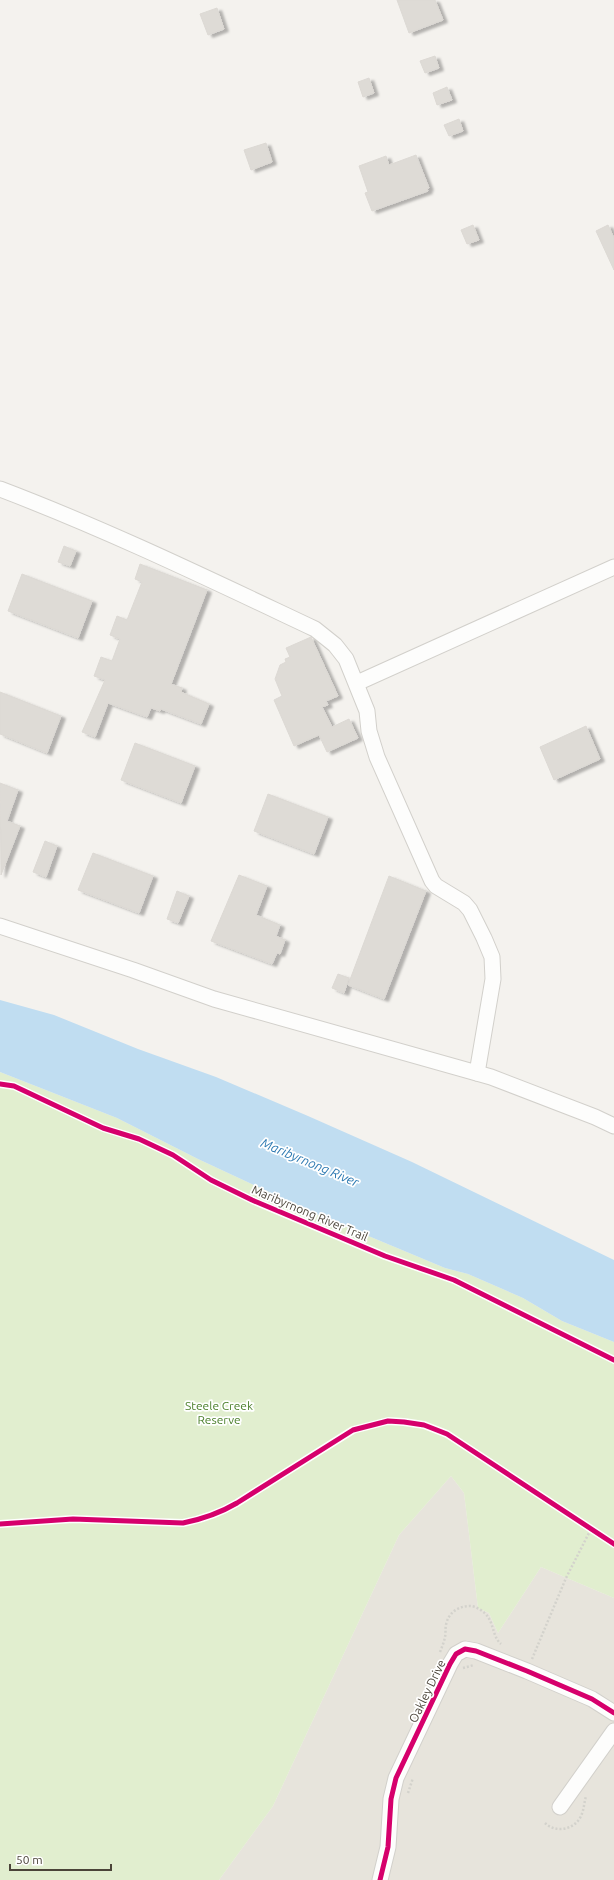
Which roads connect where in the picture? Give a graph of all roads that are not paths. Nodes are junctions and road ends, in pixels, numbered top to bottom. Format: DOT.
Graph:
graph roads {
  1 [pos="0,489"];
  2 [pos="614,567"];
  3 [pos="357,683"];
  4 [pos="0,926"];
  5 [pos="477,1073"];
  6 [pos="614,1126"];
  7 [pos="614,1713"];
  8 [pos="614,1731"];
  9 [pos="560,1807"];
  10 [pos="380,1880"];
  1 -- 3 [label="street"];
  2 -- 3 [label="street"];
  3 -- 5 [label="street"];
  4 -- 5 [label="street"];
  5 -- 6 [label="street"];
  7 -- 10 [label="street, Oakley Drive"];
  8 -- 9 [label="street"];
}
